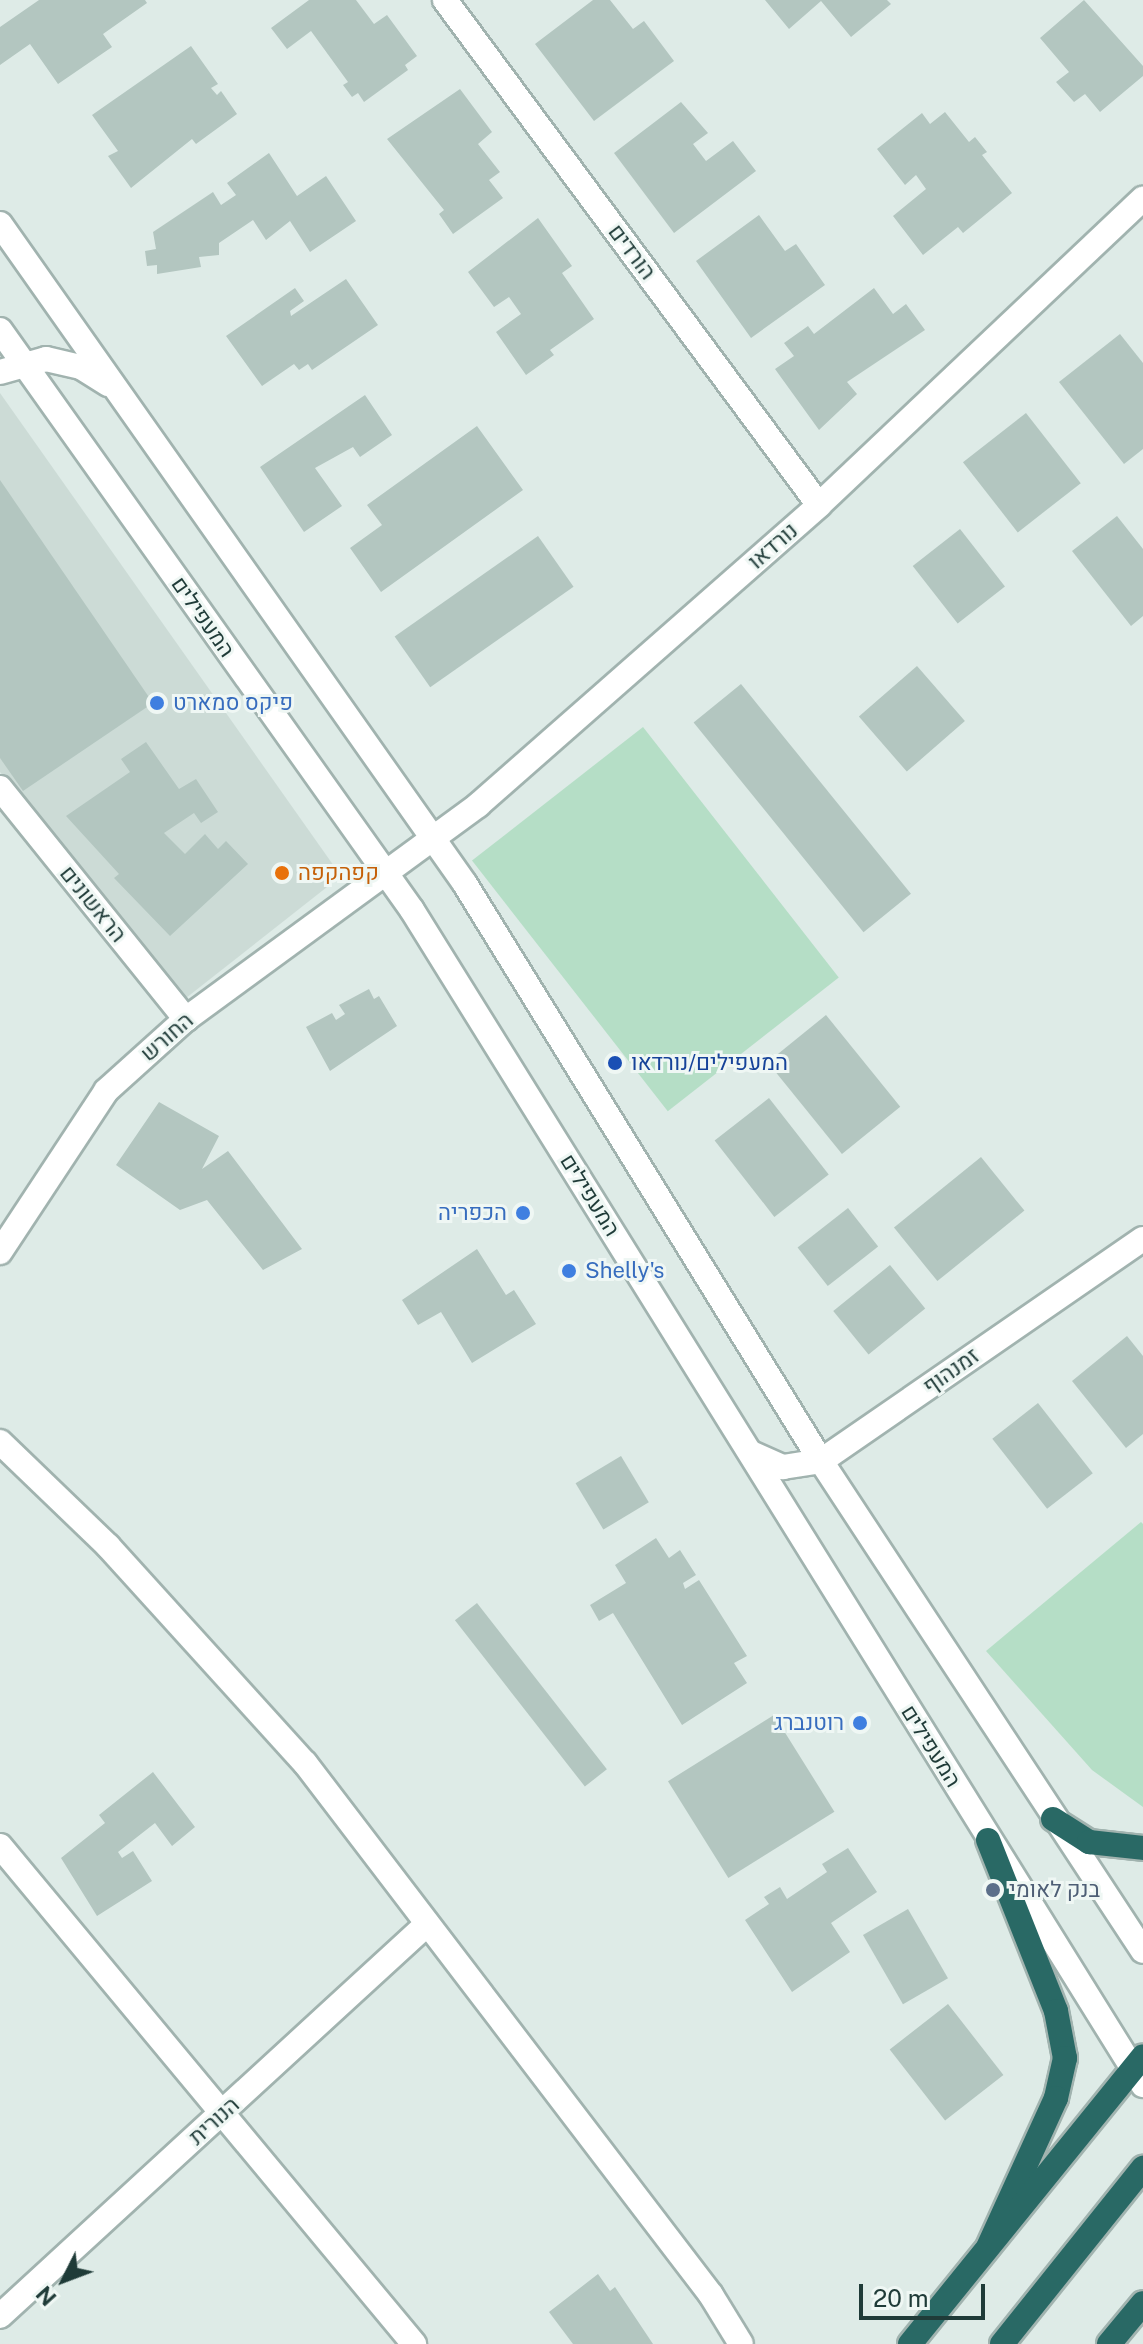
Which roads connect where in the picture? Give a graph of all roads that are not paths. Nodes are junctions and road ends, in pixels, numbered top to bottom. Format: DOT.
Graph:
graph roads {
  1 [pos="445,0"];
  2 [pos="1143,199"];
  3 [pos="0,224"];
  4 [pos="0,330"];
  5 [pos="11,368"];
  6 [pos="122,396"];
  7 [pos="819,505"];
  8 [pos="0,788"];
  9 [pos="432,836"];
  10 [pos="384,871"];
  11 [pos="186,1019"];
  12 [pos="1143,1239"];
  13 [pos="0,1252"];
  14 [pos="0,1442"];
  15 [pos="751,1453"];
  16 [pos="821,1461"];
  17 [pos="1053,1819"];
  18 [pos="988,1840"];
  19 [pos="0,1846"];
  20 [pos="1143,1848"];
  21 [pos="427,1924"];
  22 [pos="1143,1951"];
  23 [pos="1140,2070"];
  24 [pos="223,2113"];
  25 [pos="1143,2168"];
  26 [pos="989,2245"];
  27 [pos="1143,2303"];
  28 [pos="0,2316"];
  29 [pos="414,2344"];
  30 [pos="741,2344"];
  31 [pos="910,2344"];
  32 [pos="1002,2344"];
  33 [pos="1109,2344"];
  1 -- 7 [label="street, הורדים"];
  2 -- 7 [label="street, נורדאו"];
  3 -- 6 [label="street"];
  4 -- 5 [label="street, המעפילים"];
  5 -- 6 [label="street"];
  5 -- 10 [label="street, המעפילים"];
  6 -- 9 [label="street"];
  7 -- 9 [label="street, נורדאו"];
  8 -- 11 [label="street, הראשונים"];
  9 -- 10 [label="street, נורדאו"];
  9 -- 16 [label="street"];
  10 -- 11 [label="street, החורש"];
  10 -- 15 [label="street, המעפילים"];
  11 -- 13 [label="street, החורש"];
  12 -- 16 [label="street, זמנהוף"];
  14 -- 21 [label="street"];
  15 -- 16 [label="street, זמנהוף"];
  15 -- 18 [label="street, המעפילים"];
  16 -- 17 [label="street"];
  17 -- 20 [label="highway"];
  17 -- 22 [label="street"];
  18 -- 23 [label="street, המעפילים"];
  18 -- 26 [label="highway"];
  19 -- 24 [label="street"];
  21 -- 24 [label="street, הנורית"];
  21 -- 30 [label="street"];
  23 -- 26 [label="highway"];
  24 -- 28 [label="street, הנורית"];
  24 -- 29 [label="street"];
  25 -- 32 [label="highway"];
  26 -- 31 [label="highway"];
  27 -- 33 [label="highway"];
}
